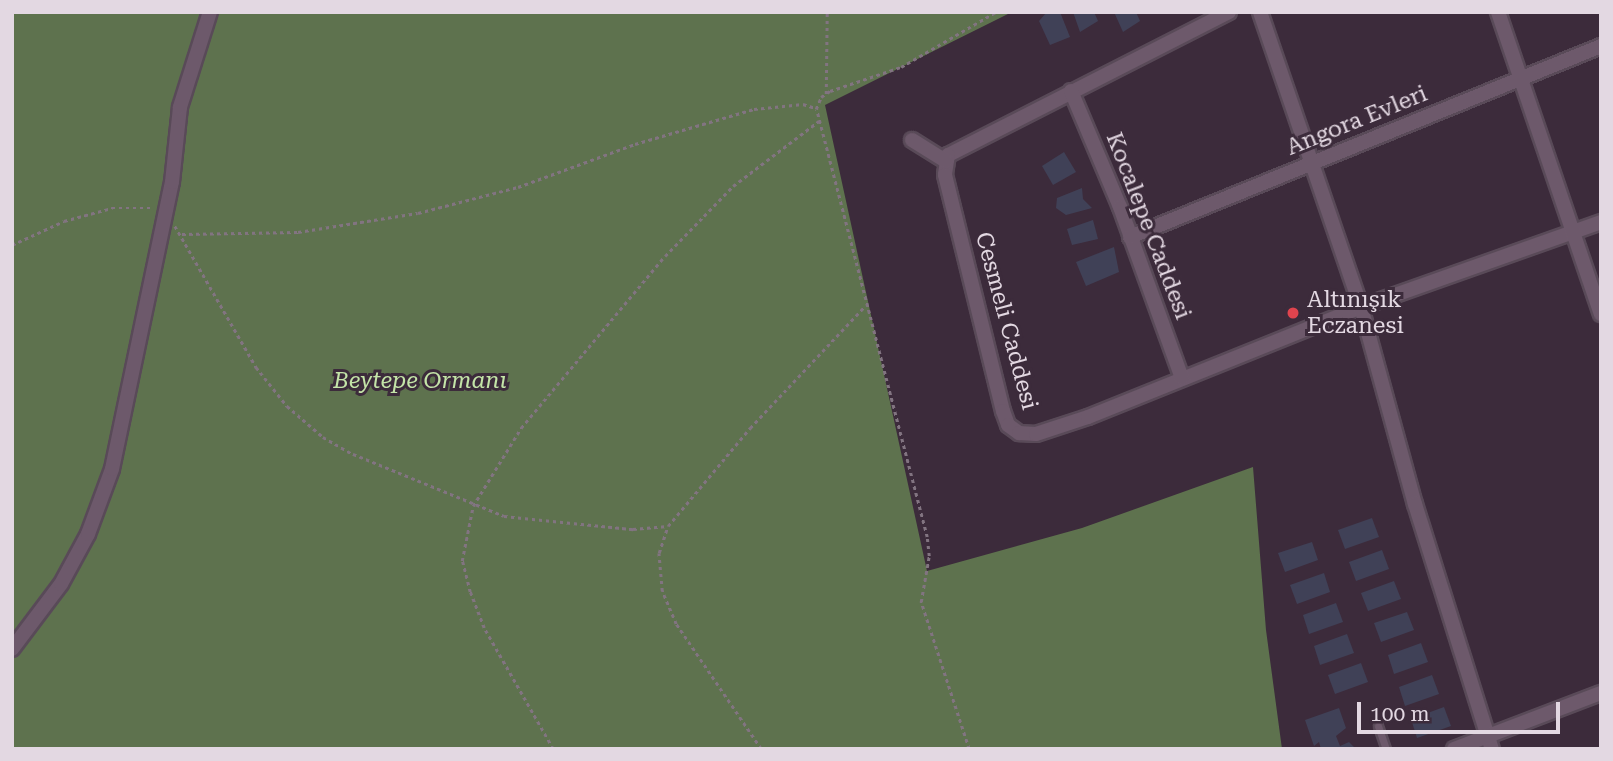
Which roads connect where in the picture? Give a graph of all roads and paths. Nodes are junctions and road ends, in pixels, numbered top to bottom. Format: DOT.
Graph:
graph roads {
  1 [pos="210,12"];
  2 [pos="827,12"];
  3 [pos="996,12"];
  4 [pos="1229,12"];
  5 [pos="1260,12"];
  6 [pos="1498,12"];
  7 [pos="1601,47"];
  8 [pos="1518,80"];
  9 [pos="1071,91"];
  10 [pos="826,94"];
  11 [pos="816,108"];
  12 [pos="818,121"];
  13 [pos="912,141"];
  14 [pos="946,161"];
  15 [pos="1314,163"];
  16 [pos="163,212"];
  17 [pos="1601,222"];
  18 [pos="182,234"];
  19 [pos="1570,234"];
  20 [pos="1130,237"];
  21 [pos="12,245"];
  22 [pos="866,304"];
  23 [pos="1361,307"];
  24 [pos="1601,314"];
  25 [pos="1182,377"];
  26 [pos="473,506"];
  27 [pos="668,526"];
  28 [pos="12,649"];
  29 [pos="1601,692"];
  30 [pos="1378,726"];
  31 [pos="1490,742"];
  32 [pos="19,749"];
  33 [pos="99,749"];
  34 [pos="553,749"];
  35 [pos="761,749"];
  36 [pos="969,749"];
  37 [pos="1387,749"];
  38 [pos="1454,749"];
  1 -- 16 [label="street"];
  2 -- 10 [label="path"];
  3 -- 10 [label="path"];
  4 -- 9 [label="street"];
  5 -- 15 [label="street"];
  6 -- 8 [label="street"];
  7 -- 8 [label="street, Angora Evleri"];
  8 -- 15 [label="street, Angora Evleri"];
  8 -- 19 [label="street"];
  9 -- 14 [label="street"];
  9 -- 20 [label="street, Kocalepe Caddesi"];
  10 -- 11 [label="path"];
  11 -- 12 [label="path"];
  11 -- 18 [label="path"];
  12 -- 22 [label="path"];
  12 -- 26 [label="path"];
  13 -- 14 [label="street"];
  14 -- 25 [label="street, Cesmeli Caddesi"];
  15 -- 20 [label="street, Angora Evleri"];
  15 -- 23 [label="street"];
  16 -- 18 [label="path"];
  16 -- 21 [label="path"];
  16 -- 28 [label="street"];
  17 -- 19 [label="street, Cesmeli Caddesi"];
  18 -- 26 [label="path"];
  19 -- 23 [label="street, Cesmeli Caddesi"];
  19 -- 24 [label="street"];
  20 -- 25 [label="street, Kocalepe Caddesi"];
  22 -- 27 [label="path"];
  22 -- 36 [label="path"];
  23 -- 25 [label="street, Cesmeli Caddesi"];
  23 -- 31 [label="street"];
  26 -- 27 [label="path"];
  26 -- 34 [label="path"];
  27 -- 35 [label="path"];
  29 -- 31 [label="street"];
  30 -- 37 [label="lane"];
  31 -- 38 [label="street"];
  32 -- 33 [label="path"];
}
